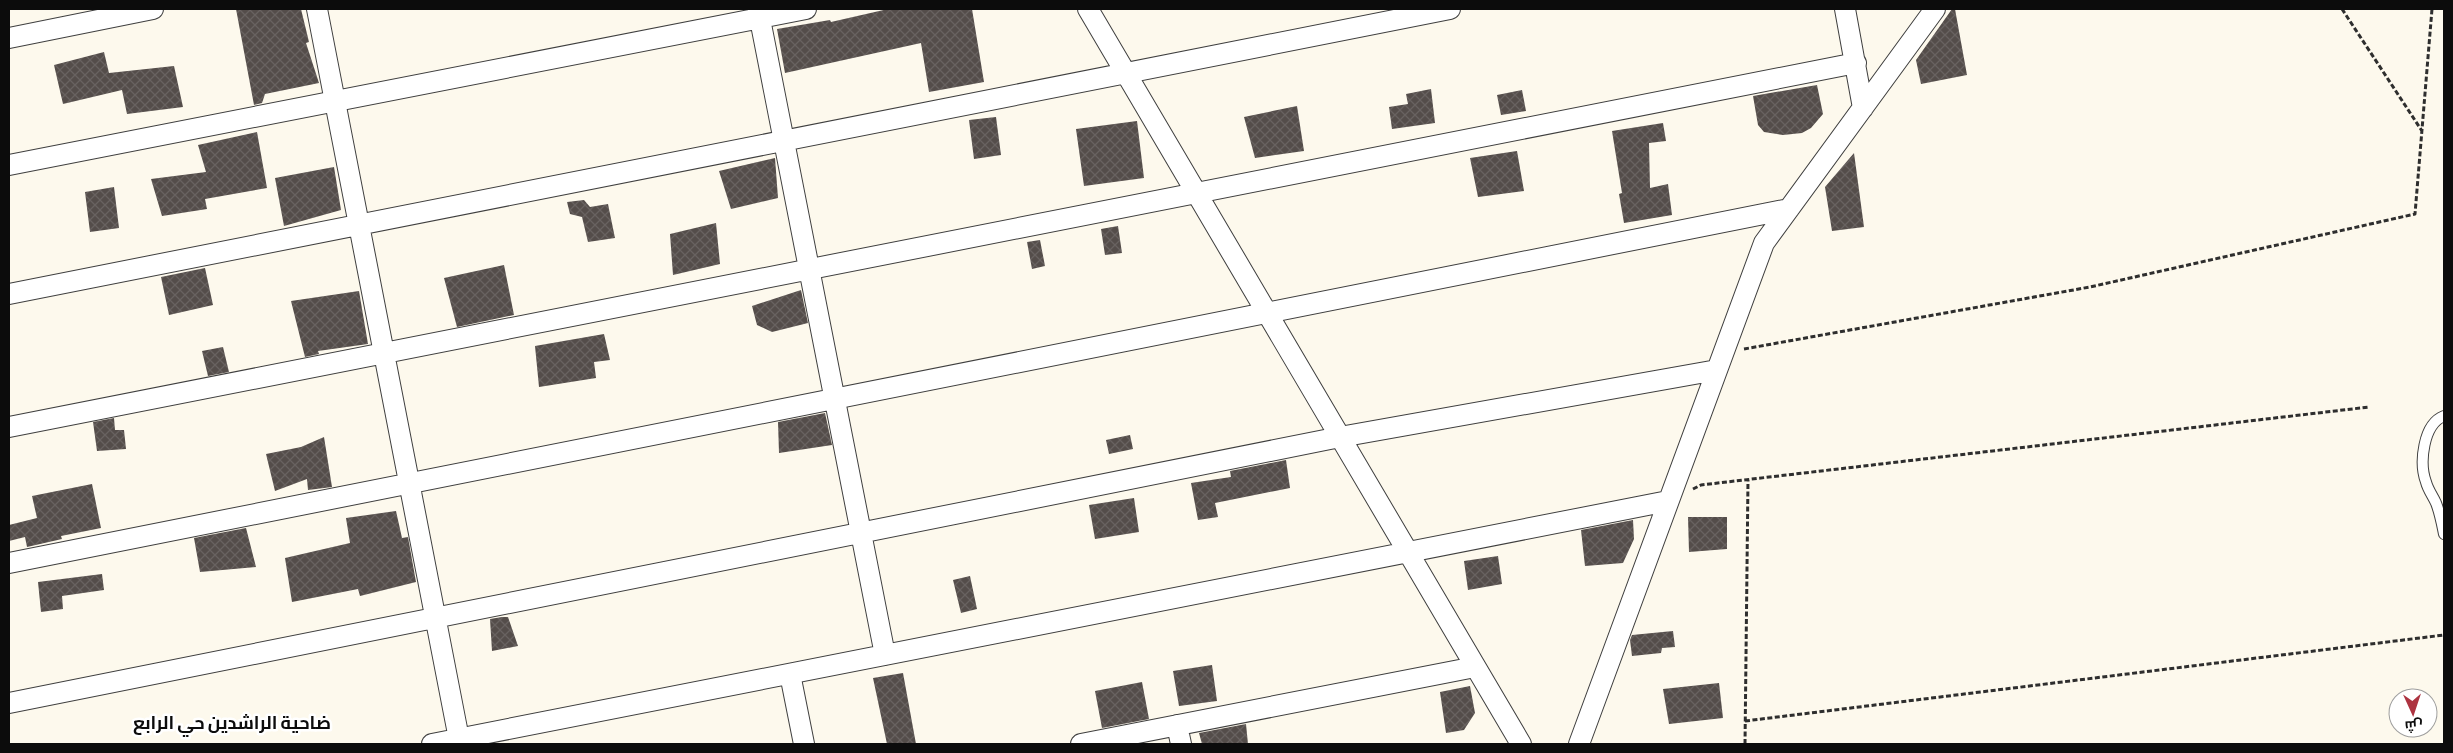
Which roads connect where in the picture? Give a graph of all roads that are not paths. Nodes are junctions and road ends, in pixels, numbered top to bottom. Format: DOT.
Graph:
graph roads {
  1 [pos="153,9"];
  2 [pos="317,9"];
  3 [pos="806,9"];
  4 [pos="1088,9"];
  5 [pos="1450,9"];
  6 [pos="1845,9"];
  7 [pos="1935,9"];
  8 [pos="758,13"];
  9 [pos="9,38"];
  10 [pos="1856,63"];
  11 [pos="1126,73"];
  12 [pos="335,101"];
  13 [pos="1863,108"];
  14 [pos="784,140"];
  15 [pos="9,166"];
  16 [pos="1196,193"];
  17 [pos="1789,209"];
  18 [pos="359,225"];
  19 [pos="809,269"];
  20 [pos="9,294"];
  21 [pos="1267,313"];
  22 [pos="384,353"];
  23 [pos="1720,361"];
  24 [pos="835,399"];
  25 [pos="2444,416"];
  26 [pos="9,427"];
  27 [pos="1340,437"];
  28 [pos="409,483"];
  29 [pos="2444,494"];
  30 [pos="1668,501"];
  31 [pos="2436,504"];
  32 [pos="861,533"];
  33 [pos="2444,534"];
  34 [pos="1408,552"];
  35 [pos="9,563"];
  36 [pos="435,618"];
  37 [pos="885,655"];
  38 [pos="1475,666"];
  39 [pos="790,674"];
  40 [pos="9,703"];
  41 [pos="1179,735"];
  42 [pos="459,739"];
  43 [pos="432,744"];
  44 [pos="804,744"];
  45 [pos="1080,744"];
  46 [pos="1521,744"];
  47 [pos="1579,744"];
  1 -- 9 [label="street"];
  2 -- 12 [label="street"];
  3 -- 8 [label="street"];
  4 -- 11 [label="street"];
  5 -- 11 [label="street"];
  6 -- 10 [label="street"];
  7 -- 13 [label="street"];
  8 -- 12 [label="street"];
  8 -- 14 [label="street"];
  10 -- 13 [label="street"];
  10 -- 16 [label="street"];
  11 -- 14 [label="street"];
  11 -- 16 [label="street"];
  12 -- 15 [label="street"];
  12 -- 18 [label="street"];
  13 -- 17 [label="street"];
  14 -- 18 [label="street"];
  14 -- 19 [label="street"];
  16 -- 19 [label="street"];
  16 -- 21 [label="street"];
  17 -- 21 [label="street"];
  17 -- 23 [label="street"];
  18 -- 20 [label="street"];
  18 -- 22 [label="street"];
  19 -- 22 [label="street"];
  19 -- 24 [label="street"];
  21 -- 24 [label="street"];
  21 -- 27 [label="street"];
  22 -- 26 [label="street"];
  22 -- 28 [label="street"];
  23 -- 27 [label="street"];
  23 -- 30 [label="street"];
  24 -- 28 [label="street"];
  24 -- 32 [label="street"];
  25 -- 31 [label="lane"];
  27 -- 32 [label="street"];
  27 -- 34 [label="street"];
  28 -- 35 [label="street"];
  28 -- 36 [label="street"];
  29 -- 31 [label="lane"];
  30 -- 34 [label="street"];
  30 -- 47 [label="street"];
  31 -- 33 [label="lane"];
  32 -- 36 [label="street"];
  32 -- 37 [label="street"];
  34 -- 37 [label="street"];
  34 -- 38 [label="street"];
  36 -- 40 [label="street"];
  36 -- 42 [label="street"];
  37 -- 39 [label="street"];
  38 -- 41 [label="street"];
  38 -- 46 [label="street"];
  39 -- 42 [label="street"];
  39 -- 44 [label="street"];
  41 -- 45 [label="street"];
  42 -- 43 [label="street"];
}
